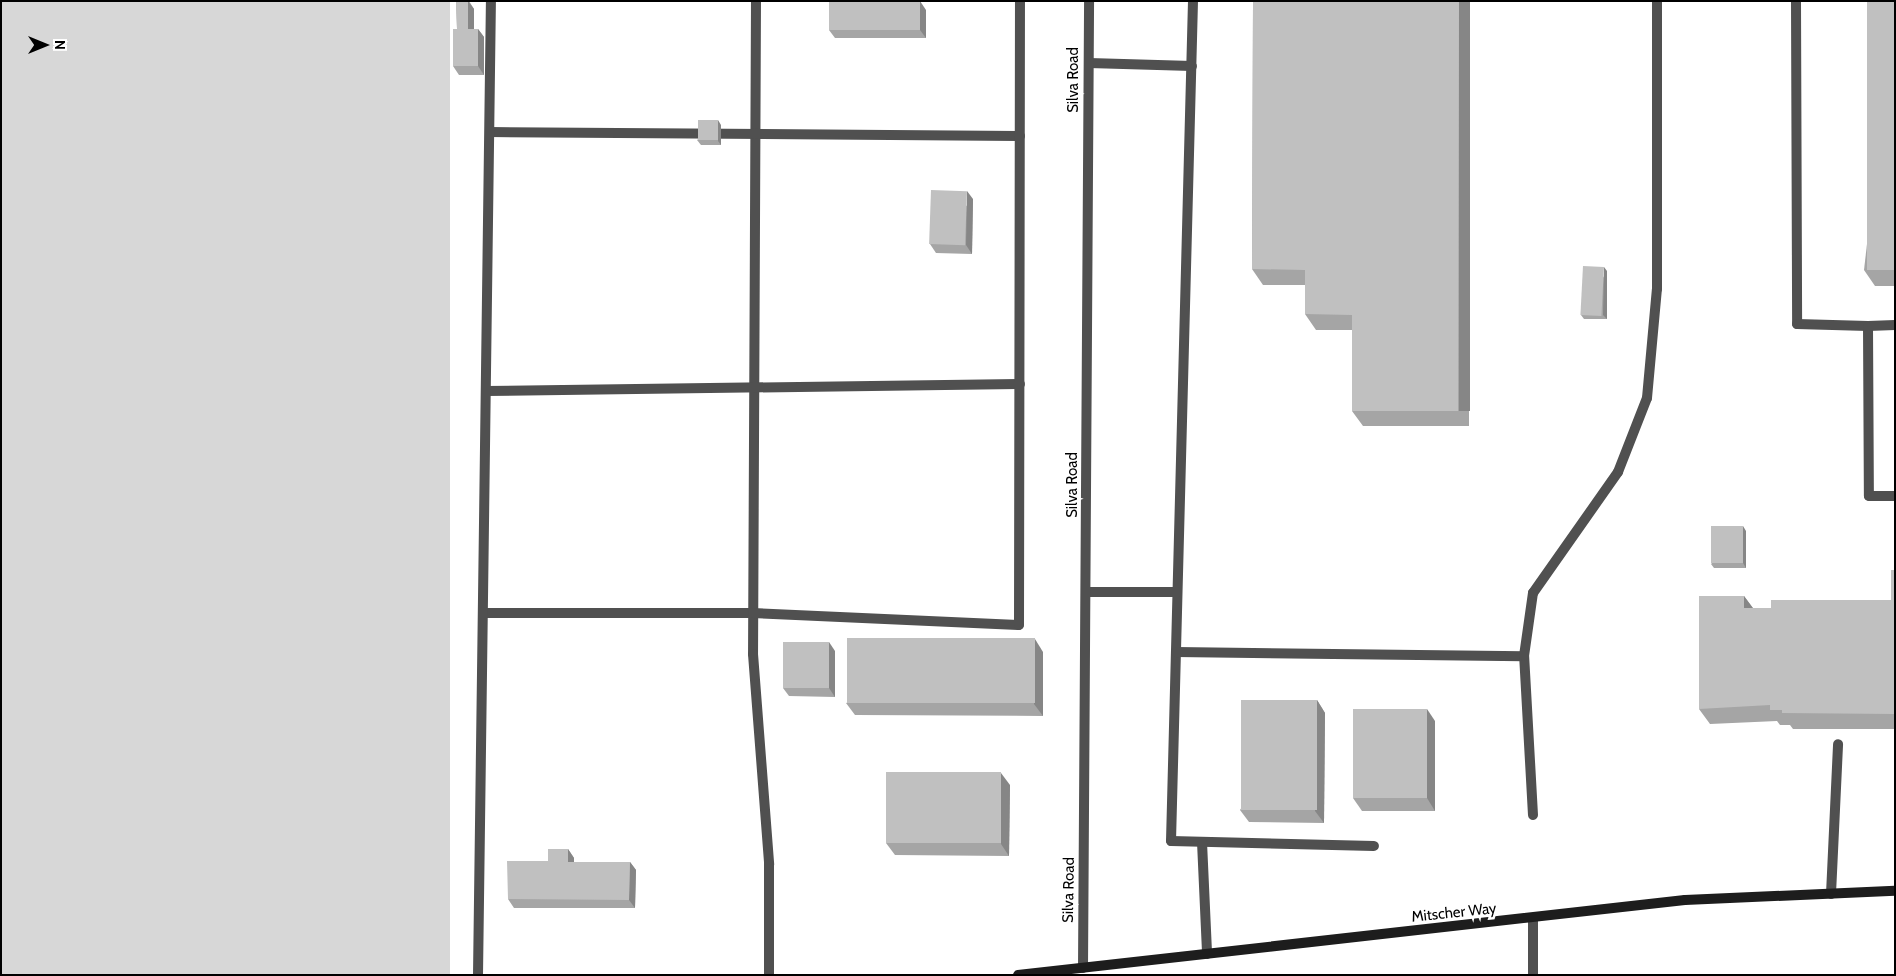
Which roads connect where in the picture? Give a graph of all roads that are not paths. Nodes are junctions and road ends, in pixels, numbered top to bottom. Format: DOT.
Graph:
graph roads {
  1 [pos="491,1"];
  2 [pos="756,1"];
  3 [pos="1020,1"];
  4 [pos="1089,1"];
  5 [pos="1193,1"];
  6 [pos="1657,1"];
  7 [pos="1796,1"];
  8 [pos="1089,63"];
  9 [pos="1192,66"];
  10 [pos="757,131"];
  11 [pos="490,132"];
  12 [pos="1020,136"];
  13 [pos="1895,325"];
  14 [pos="1868,326"];
  15 [pos="1020,384"];
  16 [pos="754,386"];
  17 [pos="486,391"];
  18 [pos="1895,496"];
  19 [pos="1088,592"];
  20 [pos="1177,592"];
  21 [pos="484,613"];
  22 [pos="753,613"];
  23 [pos="1176,652"];
  24 [pos="1524,656"];
  25 [pos="1838,744"];
  26 [pos="1533,815"];
  27 [pos="1202,842"];
  28 [pos="1374,846"];
  29 [pos="1895,891"];
  30 [pos="1831,894"];
  31 [pos="1533,920"];
  32 [pos="1208,954"];
  33 [pos="1083,972"];
  34 [pos="478,975"];
  35 [pos="769,975"];
  36 [pos="1018,975"];
  37 [pos="1533,975"];
  1 -- 11 [label="street"];
  2 -- 10 [label="street"];
  3 -- 12 [label="street"];
  4 -- 8 [label="street, Silva Road"];
  5 -- 9 [label="street"];
  6 -- 24 [label="street"];
  7 -- 14 [label="street"];
  8 -- 9 [label="street"];
  8 -- 19 [label="street, Silva Road"];
  9 -- 20 [label="street"];
  10 -- 11 [label="street"];
  10 -- 12 [label="street"];
  10 -- 16 [label="street"];
  11 -- 17 [label="street"];
  12 -- 15 [label="street"];
  13 -- 14 [label="street"];
  14 -- 18 [label="street"];
  15 -- 16 [label="street"];
  15 -- 22 [label="street"];
  16 -- 17 [label="street"];
  16 -- 22 [label="street"];
  17 -- 21 [label="street"];
  19 -- 20 [label="street"];
  19 -- 33 [label="street, Silva Road"];
  20 -- 23 [label="street"];
  21 -- 22 [label="street"];
  21 -- 34 [label="street"];
  22 -- 35 [label="street"];
  23 -- 24 [label="street"];
  23 -- 27 [label="street"];
  24 -- 26 [label="street"];
  25 -- 30 [label="street"];
  27 -- 28 [label="street"];
  27 -- 32 [label="street"];
  29 -- 30 [label="street, Mitscher Way"];
  30 -- 31 [label="street, Mitscher Way"];
  31 -- 32 [label="street, Mitscher Way"];
  31 -- 37 [label="street"];
  32 -- 33 [label="street, Mitscher Way"];
  33 -- 36 [label="street, Mitscher Way"];
}
